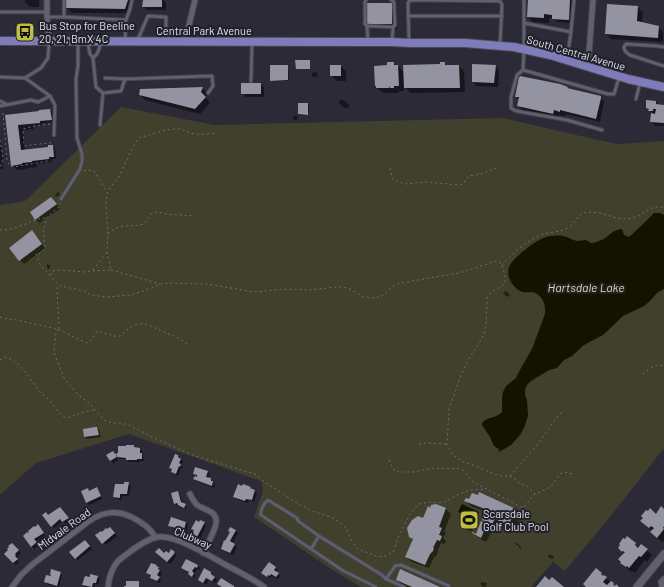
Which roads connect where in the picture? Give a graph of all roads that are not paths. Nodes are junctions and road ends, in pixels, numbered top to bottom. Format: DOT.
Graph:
graph roads {
  1 [pos="47,0"];
  2 [pos="64,0"];
  3 [pos="132,0"];
  4 [pos="195,0"];
  5 [pos="366,0"];
  6 [pos="390,0"];
  7 [pos="410,0"];
  8 [pos="524,0"];
  9 [pos="574,0"];
  10 [pos="593,0"];
  11 [pos="500,1"];
  12 [pos="0,12"];
  13 [pos="47,14"];
  14 [pos="408,16"];
  15 [pos="502,16"];
  16 [pos="64,17"];
  17 [pos="126,20"];
  18 [pos="524,23"];
  19 [pos="367,26"];
  20 [pos="393,27"];
  21 [pos="571,32"];
  22 [pos="0,41"];
  23 [pos="49,41"];
  24 [pos="78,41"];
  25 [pos="88,41"];
  26 [pos="100,41"];
  27 [pos="125,41"];
  28 [pos="137,41"];
  29 [pos="170,42"];
  30 [pos="185,42"];
  31 [pos="252,42"];
  32 [pos="368,42"];
  33 [pos="392,42"];
  34 [pos="408,43"];
  35 [pos="500,46"];
  36 [pos="664,47"];
  37 [pos="524,49"];
  38 [pos="93,58"];
  39 [pos="567,60"];
  40 [pos="588,66"];
  41 [pos="664,66"];
  42 [pos="522,70"];
  43 [pos="620,76"];
  44 [pos="0,77"];
  45 [pos="26,78"];
  46 [pos="106,78"];
  47 [pos="125,79"];
  48 [pos="252,81"];
  49 [pos="640,82"];
  50 [pos="664,85"];
  51 [pos="102,93"];
  52 [pos="208,93"];
  53 [pos="50,96"];
  54 [pos="636,99"];
  55 [pos="0,101"];
  56 [pos="7,104"];
  57 [pos="0,106"];
  58 [pos="100,125"];
  59 [pos="602,130"];
  60 [pos="54,135"];
  61 [pos="61,199"];
  62 [pos="190,494"];
  63 [pos="319,536"];
  64 [pos="155,537"];
  65 [pos="310,549"];
  66 [pos="203,553"];
  67 [pos="664,554"];
  68 [pos="386,579"];
  69 [pos="664,579"];
  70 [pos="449,586"];
  71 [pos="12,587"];
  72 [pos="108,587"];
  73 [pos="264,587"];
  74 [pos="376,587"];
  75 [pos="404,587"];
  76 [pos="637,587"];
  77 [pos="662,587"];
  1 -- 13 [label="street"];
  2 -- 16 [label="lane"];
  3 -- 17 [label="lane"];
  4 -- 30 [label="street"];
  5 -- 19 [label="lane"];
  6 -- 20 [label="lane"];
  7 -- 11 [label="lane"];
  7 -- 14 [label="lane"];
  8 -- 18 [label="lane"];
  9 -- 21 [label="lane"];
  10 -- 40 [label="street"];
  11 -- 15 [label="lane"];
  12 -- 13 [label="lane"];
  13 -- 16 [label="lane"];
  13 -- 23 [label="street"];
  14 -- 15 [label="lane"];
  14 -- 34 [label="lane"];
  15 -- 35 [label="lane"];
  16 -- 17 [label="lane"];
  17 -- 27 [label="lane"];
  18 -- 21 [label="lane"];
  18 -- 37 [label="lane"];
  19 -- 20 [label="lane"];
  19 -- 32 [label="lane"];
  20 -- 33 [label="lane"];
  21 -- 39 [label="lane"];
  22 -- 23 [label="main road, Central Park Avenue"];
  23 -- 24 [label="main road, Central Park Avenue"];
  23 -- 45 [label="lane"];
  24 -- 25 [label="main road, Central Park Avenue"];
  24 -- 61 [label="lane"];
  25 -- 26 [label="main road, Central Park Avenue"];
  25 -- 38 [label="lane"];
  26 -- 27 [label="main road, Central Park Avenue"];
  26 -- 38 [label="lane"];
  27 -- 28 [label="main road, Central Park Avenue"];
  28 -- 29 [label="main road, Central Park Avenue"];
  28 -- 29 [label="lane"];
  29 -- 30 [label="main road, Central Park Avenue"];
  30 -- 31 [label="main road, Central Park Avenue"];
  31 -- 32 [label="main road, Central Park Avenue"];
  31 -- 48 [label="lane"];
  32 -- 33 [label="main road, Central Park Avenue"];
  33 -- 34 [label="main road, Central Park Avenue"];
  34 -- 35 [label="main road, South Central Avenue"];
  35 -- 37 [label="main road, South Central Avenue"];
  36 -- 41 [label="lane"];
  37 -- 39 [label="main road, South Central Avenue"];
  37 -- 42 [label="lane"];
  38 -- 51 [label="lane"];
  39 -- 40 [label="main road, South Central Avenue"];
  40 -- 43 [label="main road, South Central Avenue"];
  42 -- 43 [label="lane"];
  42 -- 59 [label="lane"];
  43 -- 49 [label="main road, South Central Avenue"];
  44 -- 45 [label="lane"];
  45 -- 53 [label="lane"];
  46 -- 47 [label="lane"];
  47 -- 51 [label="lane"];
  47 -- 52 [label="lane"];
  49 -- 50 [label="main road, South Central Avenue"];
  49 -- 54 [label="lane"];
  51 -- 58 [label="lane"];
  53 -- 56 [label="lane"];
  53 -- 60 [label="lane"];
  55 -- 56 [label="lane"];
  56 -- 57 [label="lane"];
  62 -- 66 [label="street"];
  63 -- 65 [label="lane"];
  63 -- 65 [label="lane"];
  63 -- 68 [label="lane"];
  64 -- 66 [label="street, Clubway"];
  64 -- 71 [label="street, Midvale Road"];
  64 -- 72 [label="street"];
  65 -- 74 [label="lane"];
  66 -- 73 [label="street, Clubway"];
  67 -- 76 [label="main road"];
  68 -- 70 [label="lane"];
  68 -- 75 [label="lane"];
  69 -- 77 [label="street"];
}
